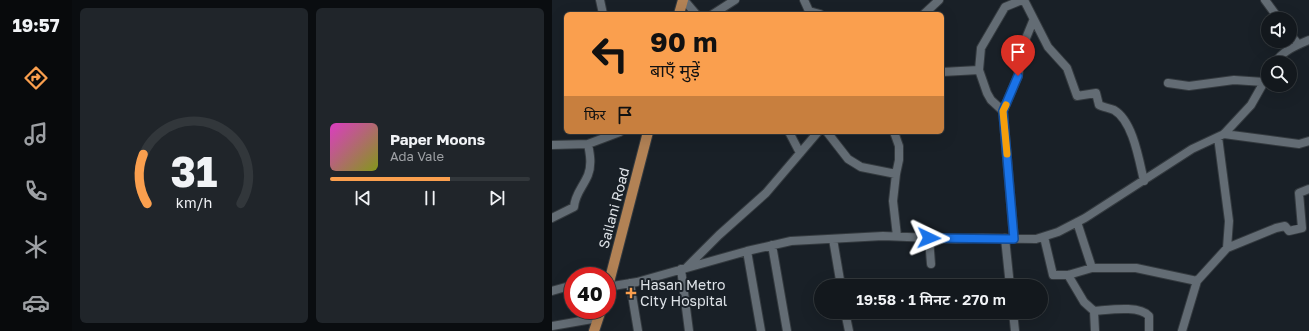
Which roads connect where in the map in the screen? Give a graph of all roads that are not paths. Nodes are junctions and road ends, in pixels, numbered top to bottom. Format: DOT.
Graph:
graph roads {
  1 [pos="683,0"];
  2 [pos="735,0"];
  3 [pos="804,0"];
  4 [pos="939,0"];
  5 [pos="1023,0"];
  6 [pos="1265,0"];
  7 [pos="603,1"];
  8 [pos="603,12"];
  9 [pos="680,12"];
  10 [pos="694,12"];
  11 [pos="716,12"];
  12 [pos="812,12"];
  13 [pos="926,12"];
  14 [pos="1274,12"];
  15 [pos="1033,21"];
  16 [pos="1309,40"];
  17 [pos="1298,44"];
  18 [pos="1280,56"];
  19 [pos="979,70"];
  20 [pos="944,72"];
  21 [pos="1261,78"];
  22 [pos="1168,82"];
  23 [pos="1261,87"];
  24 [pos="1003,111"];
  25 [pos="615,134"];
  26 [pos="647,134"];
  27 [pos="790,134"];
  28 [pos="816,134"];
  29 [pos="829,134"];
  30 [pos="895,134"];
  31 [pos="1221,136"];
  32 [pos="1309,141"];
  33 [pos="588,144"];
  34 [pos="552,145"];
  35 [pos="800,153"];
  36 [pos="896,174"];
  37 [pos="1144,181"];
  38 [pos="1309,189"];
  39 [pos="552,218"];
  40 [pos="1077,222"];
  41 [pos="897,236"];
  42 [pos="1044,237"];
  43 [pos="929,238"];
  44 [pos="1005,238"];
  45 [pos="833,239"];
  46 [pos="1014,239"];
  47 [pos="772,245"];
  48 [pos="1227,248"];
  49 [pos="747,250"];
  50 [pos="931,264"];
  51 [pos="613,267"];
  52 [pos="1092,268"];
  53 [pos="683,269"];
  54 [pos="1068,276"];
  55 [pos="840,279"];
  56 [pos="1009,279"];
  57 [pos="1197,281"];
  58 [pos="630,283"];
  59 [pos="616,286"];
  60 [pos="564,288"];
  61 [pos="552,291"];
  62 [pos="1094,311"];
  63 [pos="580,319"];
  64 [pos="598,319"];
  65 [pos="847,319"];
  66 [pos="1014,319"];
  67 [pos="552,326"];
  68 [pos="594,331"];
  69 [pos="638,331"];
  70 [pos="689,331"];
  71 [pos="761,331"];
  72 [pos="786,331"];
  73 [pos="849,331"];
  74 [pos="1016,331"];
  75 [pos="1095,331"];
  76 [pos="1149,331"];
  77 [pos="1182,331"];
  1 -- 9 [label="main road"];
  1 -- 10 [label="street"];
  2 -- 11 [label="street"];
  3 -- 12 [label="street"];
  4 -- 13 [label="street"];
  5 -- 15 [label="street"];
  5 -- 19 [label="street"];
  6 -- 14 [label="street"];
  7 -- 8 [label="street"];
  15 -- 24 [label="street"];
  15 -- 37 [label="street"];
  16 -- 17 [label="street"];
  17 -- 18 [label="street"];
  19 -- 20 [label="street"];
  19 -- 24 [label="street"];
  21 -- 22 [label="street"];
  23 -- 31 [label="street"];
  24 -- 46 [label="street"];
  25 -- 33 [label="street"];
  26 -- 51 [label="main road, Sailani Road"];
  27 -- 35 [label="street"];
  28 -- 35 [label="street"];
  29 -- 36 [label="street"];
  30 -- 36 [label="street"];
  31 -- 32 [label="street"];
  31 -- 37 [label="street"];
  31 -- 48 [label="street"];
  33 -- 34 [label="street"];
  33 -- 39 [label="street"];
  35 -- 53 [label="street"];
  36 -- 41 [label="street"];
  37 -- 40 [label="street"];
  38 -- 48 [label="street"];
  40 -- 42 [label="street"];
  40 -- 52 [label="street"];
  41 -- 43 [label="street"];
  41 -- 45 [label="street"];
  42 -- 46 [label="street"];
  42 -- 54 [label="street"];
  43 -- 44 [label="street"];
  43 -- 50 [label="street"];
  44 -- 46 [label="street"];
  44 -- 56 [label="street"];
  45 -- 47 [label="street"];
  45 -- 55 [label="street"];
  47 -- 49 [label="street"];
  47 -- 72 [label="street"];
  48 -- 57 [label="street"];
  49 -- 53 [label="street"];
  49 -- 71 [label="street"];
  52 -- 54 [label="street"];
  52 -- 57 [label="street"];
  53 -- 58 [label="street"];
  53 -- 70 [label="street"];
  54 -- 62 [label="street"];
  57 -- 77 [label="street"];
  58 -- 59 [label="street"];
  58 -- 69 [label="street"];
  60 -- 61 [label="street"];
  62 -- 75 [label="street"];
  62 -- 76 [label="street"];
  63 -- 67 [label="street"];
  64 -- 68 [label="main road"];
  65 -- 73 [label="street"];
  66 -- 74 [label="street"];
}
